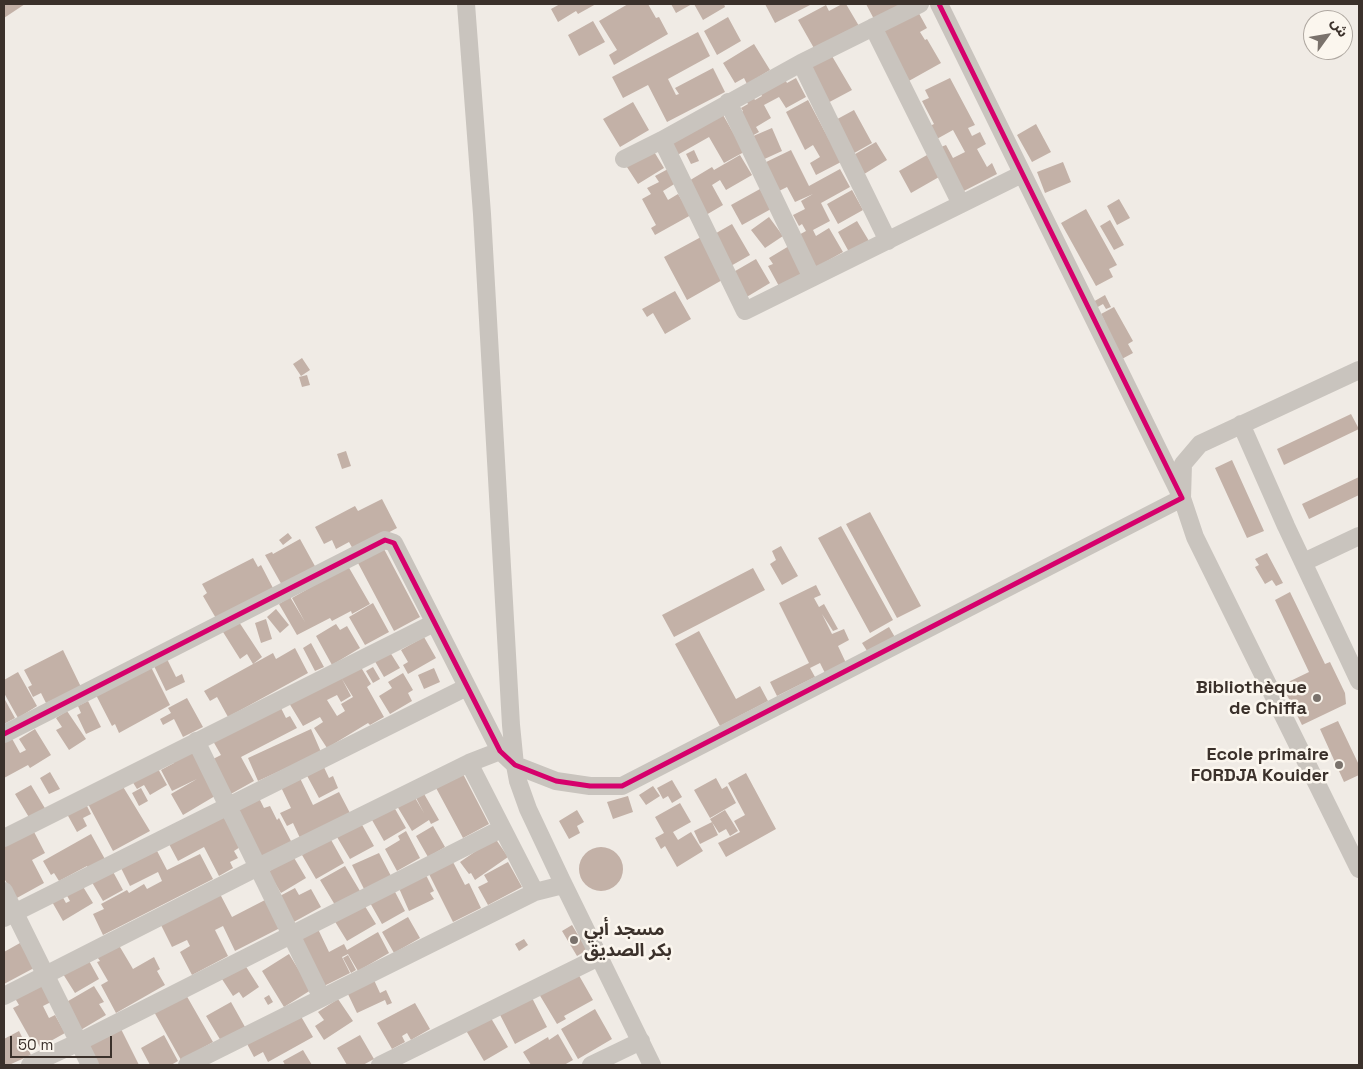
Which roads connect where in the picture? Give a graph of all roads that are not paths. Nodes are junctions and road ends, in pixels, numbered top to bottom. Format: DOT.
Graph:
graph roads {
  1 [pos="466,4"];
  2 [pos="920,4"];
  3 [pos="939,4"];
  4 [pos="873,27"];
  5 [pos="801,63"];
  6 [pos="728,102"];
  7 [pos="662,140"];
  8 [pos="624,159"];
  9 [pos="1022,174"];
  10 [pos="961,204"];
  11 [pos="888,241"];
  12 [pos="812,278"];
  13 [pos="1359,370"];
  14 [pos="1241,424"];
  15 [pos="1182,498"];
  16 [pos="1359,536"];
  17 [pos="1304,562"];
  18 [pos="434,623"];
  19 [pos="1359,681"];
  20 [pos="467,688"];
  21 [pos="4,734"];
  22 [pos="196,741"];
  23 [pos="500,751"];
  24 [pos="468,763"];
  25 [pos="515,765"];
  26 [pos="228,806"];
  27 [pos="502,829"];
  28 [pos="4,838"];
  29 [pos="258,867"];
  30 [pos="1359,868"];
  31 [pos="563,885"];
  32 [pos="4,891"];
  33 [pos="535,892"];
  34 [pos="9,915"];
  35 [pos="291,935"];
  36 [pos="599,956"];
  37 [pos="46,975"];
  38 [pos="4,996"];
  39 [pos="322,998"];
  40 [pos="641,1041"];
  41 [pos="79,1042"];
  42 [pos="30,1065"];
  43 [pos="90,1065"];
  44 [pos="188,1065"];
  45 [pos="380,1065"];
  46 [pos="591,1065"];
  47 [pos="652,1065"];
  1 -- 25 [label="street"];
  2 -- 4 [label="street"];
  3 -- 9 [label="street"];
  4 -- 5 [label="street"];
  4 -- 10 [label="street"];
  5 -- 6 [label="street"];
  5 -- 11 [label="street"];
  6 -- 7 [label="street"];
  6 -- 12 [label="street"];
  7 -- 8 [label="street"];
  7 -- 12 [label="street"];
  9 -- 10 [label="street"];
  9 -- 15 [label="street"];
  10 -- 11 [label="street"];
  11 -- 12 [label="street"];
  13 -- 14 [label="street"];
  14 -- 15 [label="street"];
  14 -- 17 [label="street"];
  15 -- 25 [label="street"];
  15 -- 30 [label="street"];
  16 -- 17 [label="street"];
  17 -- 19 [label="street"];
  18 -- 20 [label="street"];
  18 -- 21 [label="street"];
  18 -- 22 [label="street"];
  20 -- 23 [label="street"];
  20 -- 26 [label="street"];
  22 -- 26 [label="street"];
  22 -- 28 [label="street"];
  23 -- 24 [label="street"];
  23 -- 25 [label="street"];
  24 -- 27 [label="street"];
  24 -- 29 [label="street"];
  25 -- 31 [label="street"];
  26 -- 29 [label="street"];
  26 -- 34 [label="street"];
  27 -- 33 [label="street"];
  27 -- 35 [label="street"];
  29 -- 35 [label="street"];
  29 -- 37 [label="street"];
  31 -- 33 [label="street"];
  31 -- 36 [label="street"];
  32 -- 34 [label="street"];
  33 -- 39 [label="street"];
  34 -- 37 [label="street"];
  35 -- 39 [label="street"];
  35 -- 41 [label="street"];
  36 -- 40 [label="street"];
  36 -- 45 [label="street"];
  37 -- 38 [label="street"];
  37 -- 41 [label="street"];
  39 -- 44 [label="street"];
  40 -- 46 [label="street"];
  40 -- 47 [label="street"];
  41 -- 42 [label="street"];
  41 -- 43 [label="street"];
}
